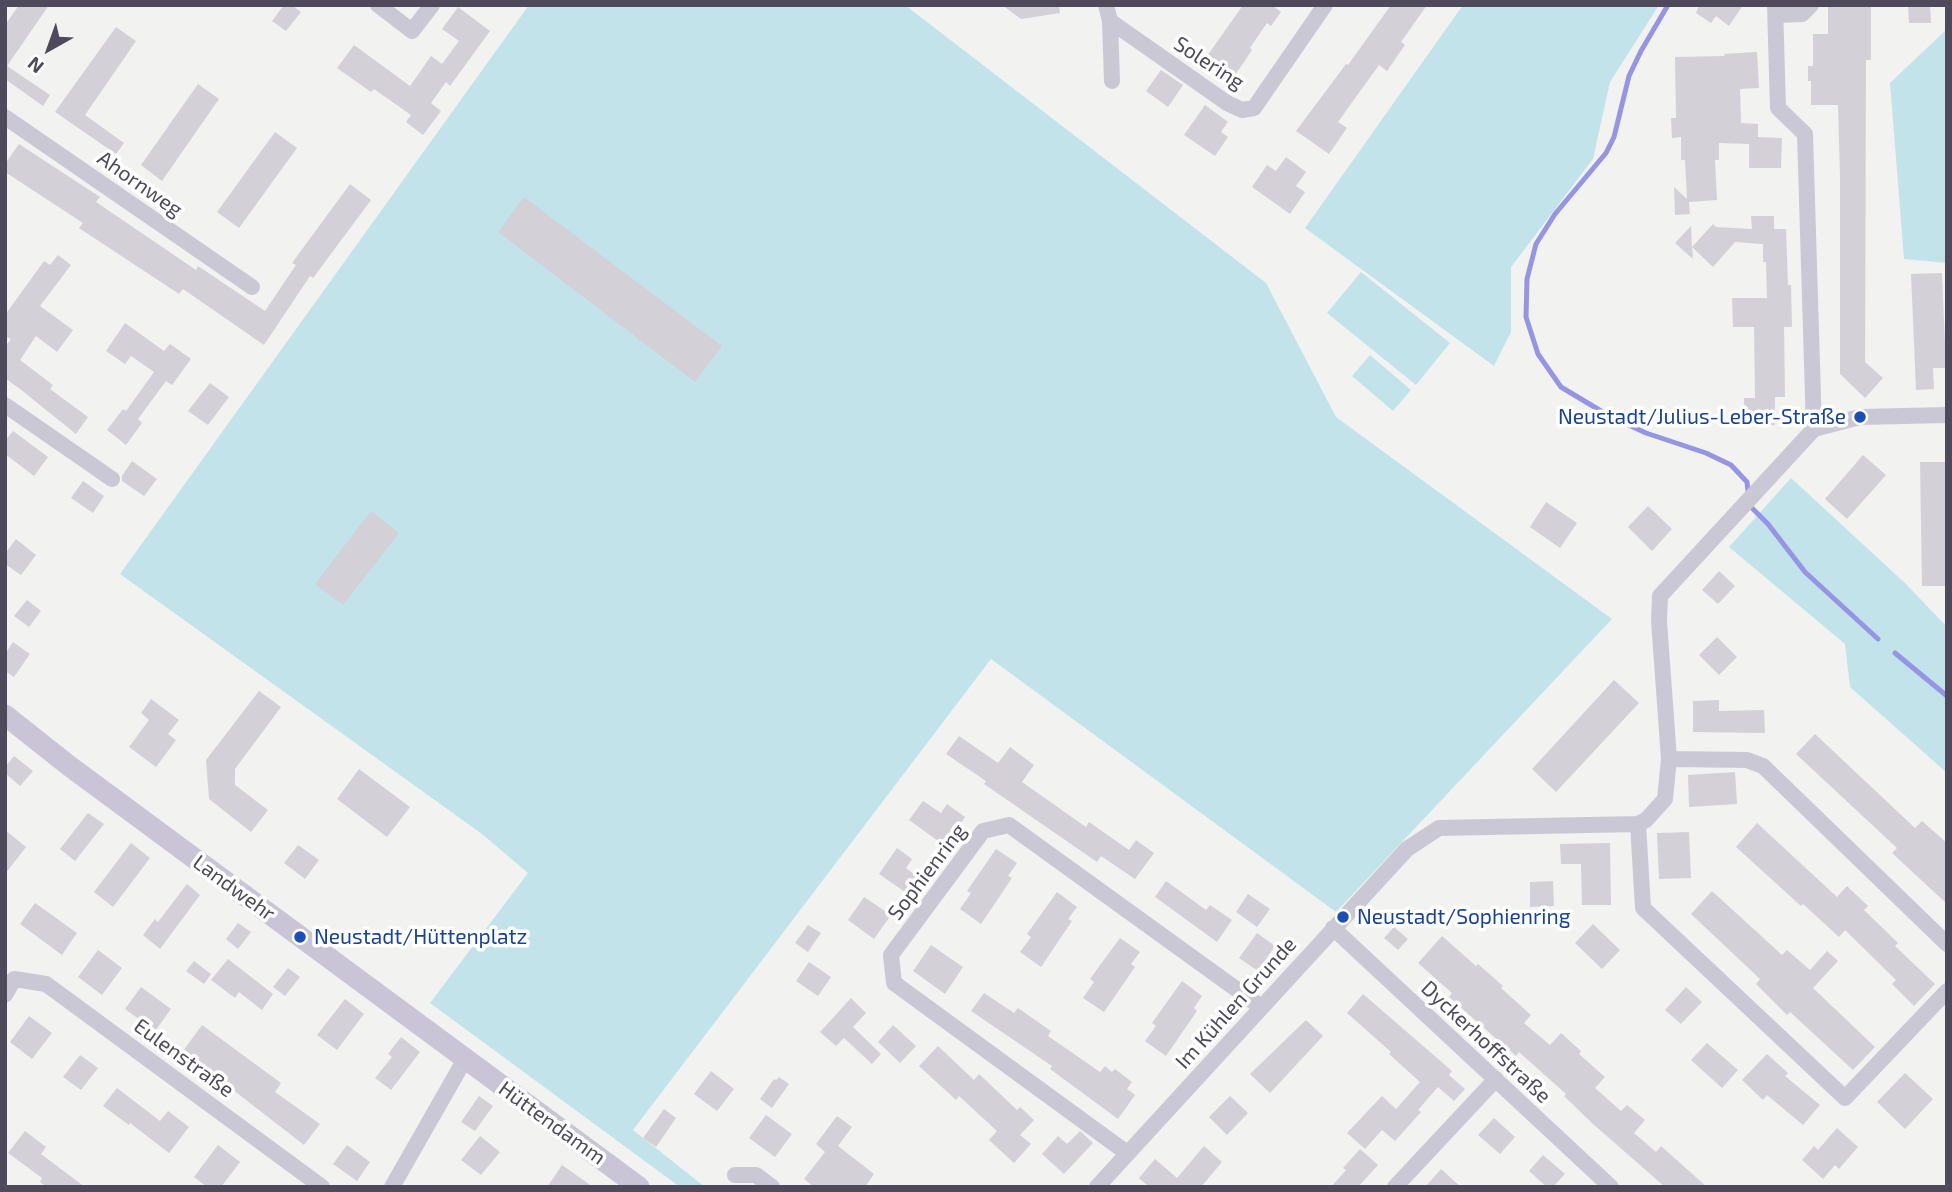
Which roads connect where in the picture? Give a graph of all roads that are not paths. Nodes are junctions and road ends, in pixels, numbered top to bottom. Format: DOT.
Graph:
graph roads {
  1 [pos="377,5"];
  2 [pos="432,5"];
  3 [pos="1325,5"];
  4 [pos="1811,5"];
  5 [pos="1776,10"];
  6 [pos="1108,13"];
  7 [pos="1112,81"];
  8 [pos="5,117"];
  9 [pos="252,287"];
  10 [pos="5,405"];
  11 [pos="1947,415"];
  12 [pos="1814,429"];
  13 [pos="112,479"];
  14 [pos="5,715"];
  15 [pos="1669,759"];
  16 [pos="1638,824"];
  17 [pos="1333,928"];
  18 [pos="1947,944"];
  19 [pos="10,973"];
  20 [pos="1947,991"];
  21 [pos="5,995"];
  22 [pos="1261,1007"];
  23 [pos="465,1059"];
  24 [pos="1496,1079"];
  25 [pos="1127,1153"];
  26 [pos="735,1175"];
  27 [pos="322,1187"];
  28 [pos="392,1187"];
  29 [pos="639,1187"];
  30 [pos="772,1187"];
  31 [pos="1097,1187"];
  32 [pos="1395,1187"];
  33 [pos="1611,1187"];
  1 -- 2 [label="street"];
  3 -- 6 [label="street, Solering"];
  4 -- 5 [label="street"];
  5 -- 12 [label="street"];
  6 -- 7 [label="street"];
  8 -- 9 [label="street, Ahornweg"];
  10 -- 13 [label="street"];
  11 -- 12 [label="street"];
  12 -- 15 [label="street"];
  14 -- 23 [label="street, Landwehr"];
  15 -- 16 [label="street"];
  15 -- 18 [label="street"];
  16 -- 17 [label="street, Im Kühlen Grunde"];
  16 -- 20 [label="street"];
  17 -- 22 [label="street, Im Kühlen Grunde"];
  17 -- 24 [label="street, Dyckerhoffstraße"];
  19 -- 21 [label="street"];
  19 -- 27 [label="street, Eulenstraße"];
  22 -- 25 [label="street, Im Kühlen Grunde"];
  22 -- 25 [label="street, Sophienring"];
  23 -- 28 [label="street"];
  23 -- 29 [label="street, Hüttendamm"];
  24 -- 32 [label="street"];
  24 -- 33 [label="street, Dyckerhoffstraße"];
  25 -- 31 [label="street, Im Kühlen Grunde"];
  26 -- 30 [label="street"];
}
